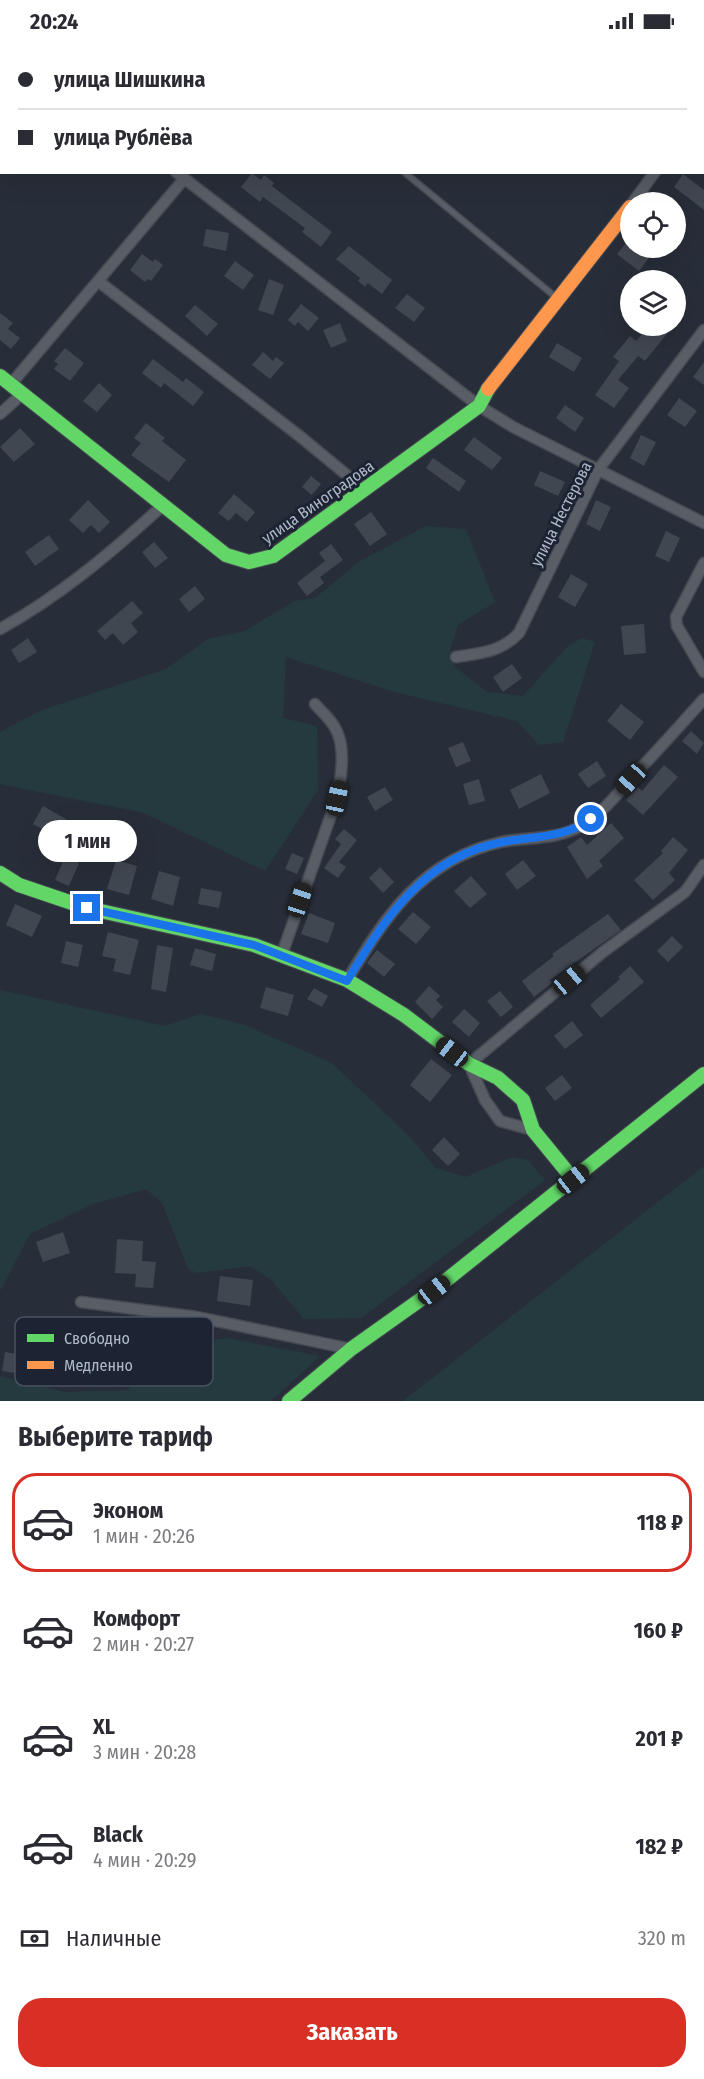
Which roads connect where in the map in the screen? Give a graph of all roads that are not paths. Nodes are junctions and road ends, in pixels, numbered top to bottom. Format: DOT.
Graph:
graph roads {
  1 [pos="406,174"];
  2 [pos="654,174"];
  3 [pos="183,175"];
  4 [pos="640,192"];
  5 [pos="620,220"];
  6 [pos="98,281"];
  7 [pos="559,300"];
  8 [pos="704,330"];
  9 [pos="6,380"];
  10 [pos="22,394"];
  11 [pos="478,406"];
  12 [pos="0,414"];
  13 [pos="598,470"];
  14 [pos="365,490"];
  15 [pos="162,506"];
  16 [pos="704,523"];
  17 [pos="704,563"];
  18 [pos="0,629"];
  19 [pos="456,657"];
  20 [pos="704,672"];
  21 [pos="704,699"];
  22 [pos="315,704"];
  23 [pos="704,865"];
  24 [pos="0,873"];
  25 [pos="282,954"];
  26 [pos="347,981"];
  27 [pos="469,1064"];
  28 [pos="704,1074"];
  29 [pos="533,1130"];
  30 [pos="573,1179"];
  31 [pos="81,1302"];
  32 [pos="197,1317"];
  33 [pos="213,1320"];
  34 [pos="351,1349"];
  35 [pos="288,1401"];
  1 -- 7 [label="lane"];
  2 -- 4 [label="street"];
  3 -- 6 [label="street"];
  3 -- 11 [label="street"];
  5 -- 7 [label="street, улица Виноградова"];
  6 -- 9 [label="street"];
  6 -- 14 [label="street"];
  7 -- 11 [label="street, улица Виноградова"];
  8 -- 13 [label="street, улица Нестерова"];
  9 -- 10 [label="street, улица Виноградова"];
  10 -- 12 [label="street"];
  10 -- 15 [label="street, улица Виноградова"];
  11 -- 13 [label="street"];
  11 -- 14 [label="street, улица Виноградова"];
  13 -- 16 [label="street"];
  13 -- 19 [label="street, улица Нестерова"];
  14 -- 15 [label="street, улица Виноградова"];
  15 -- 18 [label="street"];
  17 -- 20 [label="street"];
  21 -- 26 [label="street"];
  22 -- 25 [label="street"];
  23 -- 27 [label="street"];
  24 -- 25 [label="street"];
  25 -- 26 [label="street"];
  26 -- 27 [label="street"];
  27 -- 29 [label="street"];
  27 -- 29 [label="street"];
  28 -- 30 [label="street"];
  29 -- 30 [label="street"];
  30 -- 34 [label="street"];
  31 -- 32 [label="street"];
  33 -- 34 [label="street"];
  34 -- 35 [label="street"];
}
